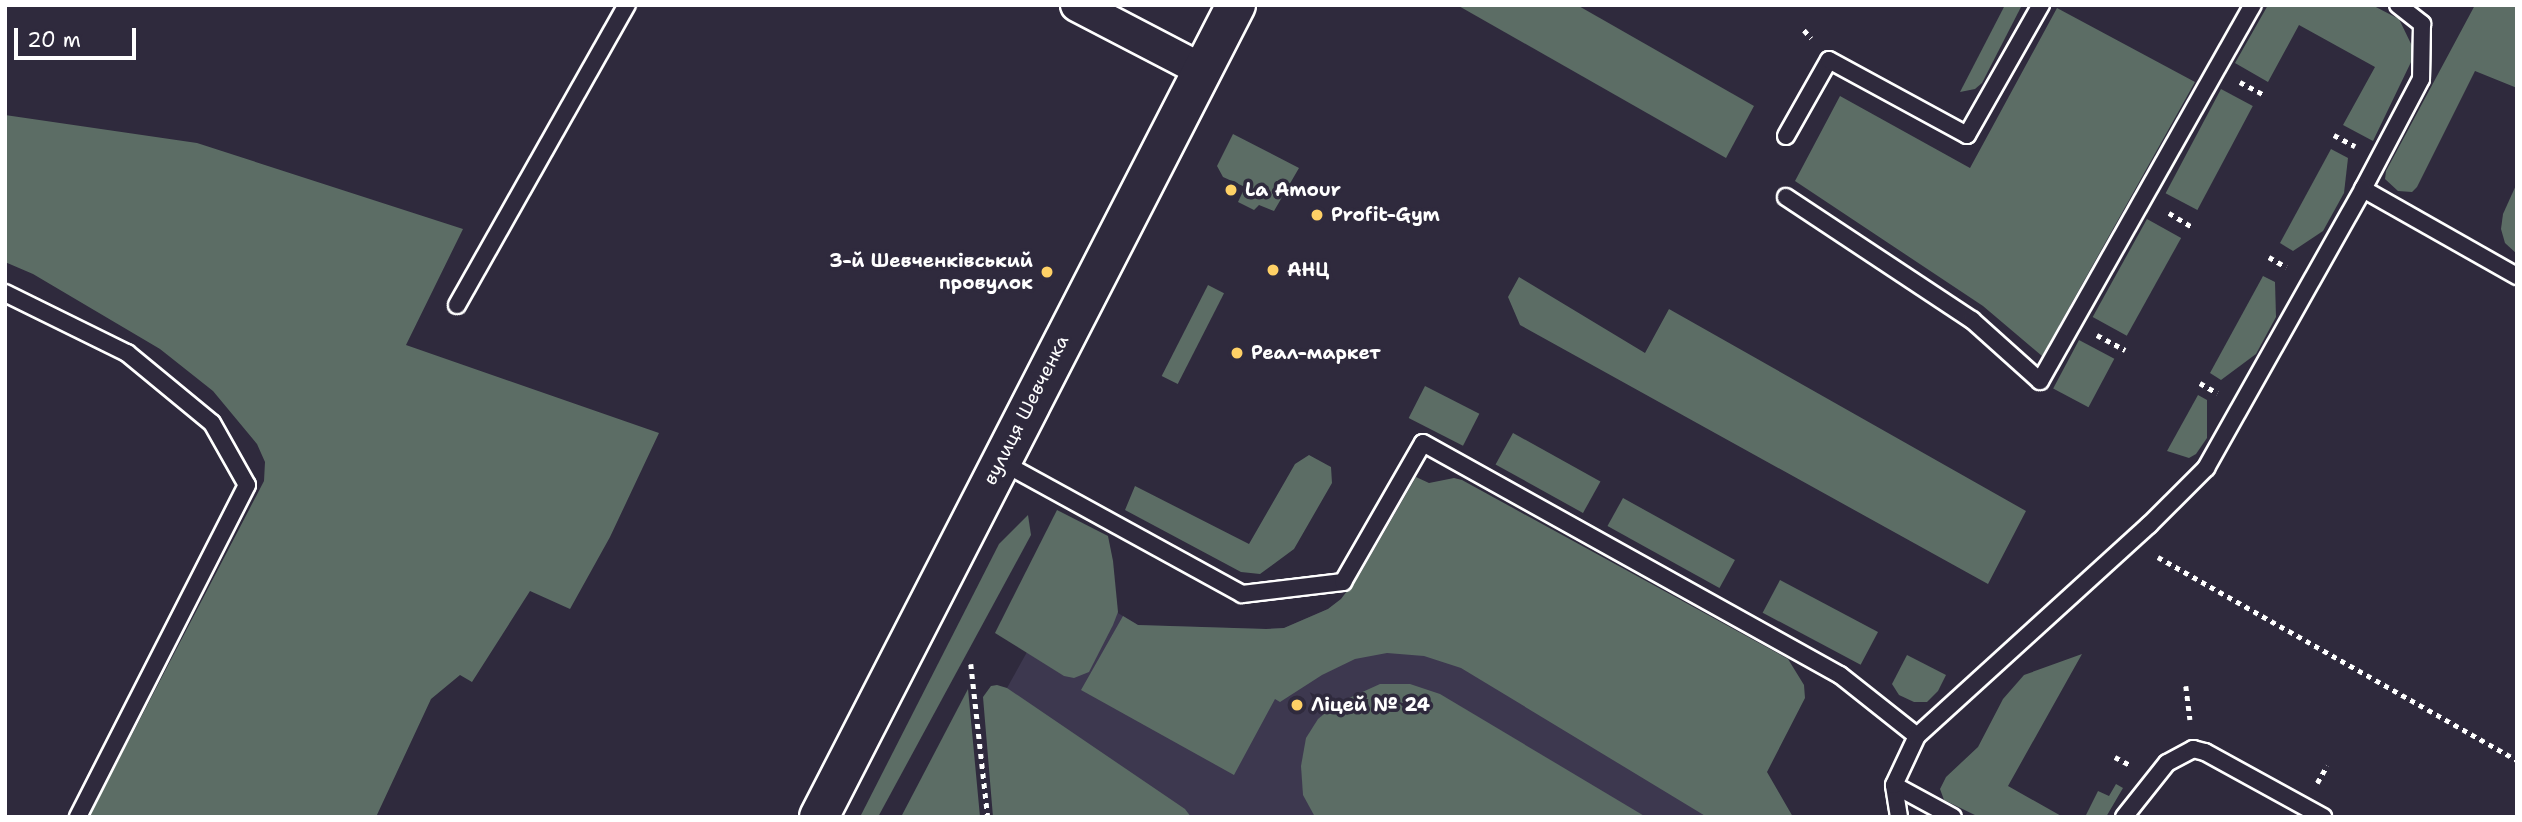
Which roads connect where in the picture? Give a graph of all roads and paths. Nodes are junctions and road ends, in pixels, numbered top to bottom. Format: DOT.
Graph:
graph roads {
  1 [pos="627,5"];
  2 [pos="1077,5"];
  3 [pos="1236,5"];
  4 [pos="2041,5"];
  5 [pos="2253,5"];
  6 [pos="2398,5"];
  7 [pos="1202,70"];
  8 [pos="1786,136"];
  9 [pos="2363,189"];
  10 [pos="1786,197"];
  11 [pos="2517,276"];
  12 [pos="5,293"];
  13 [pos="457,305"];
  14 [pos="1000,461"];
  15 [pos="2152,554"];
  16 [pos="971,664"];
  17 [pos="1917,736"];
  18 [pos="2517,760"];
  19 [pos="1894,785"];
  20 [pos="78,817"];
  21 [pos="819,817"];
  22 [pos="988,817"];
  23 [pos="1899,817"];
  24 [pos="1953,817"];
  25 [pos="2124,817"];
  26 [pos="2323,817"];
  1 -- 13 [label="lane"];
  2 -- 7 [label="street"];
  3 -- 7 [label="street, вулиця Шевченка"];
  4 -- 8 [label="lane"];
  5 -- 10 [label="lane"];
  6 -- 9 [label="lane"];
  7 -- 14 [label="street, вулиця Шевченка"];
  9 -- 11 [label="lane"];
  9 -- 17 [label="lane"];
  12 -- 20 [label="lane"];
  14 -- 17 [label="lane"];
  14 -- 21 [label="street, вулиця Шевченка"];
  15 -- 18 [label="path"];
  16 -- 22 [label="path"];
  17 -- 19 [label="lane"];
  19 -- 23 [label="lane"];
  19 -- 24 [label="lane"];
  25 -- 26 [label="lane"];
}
